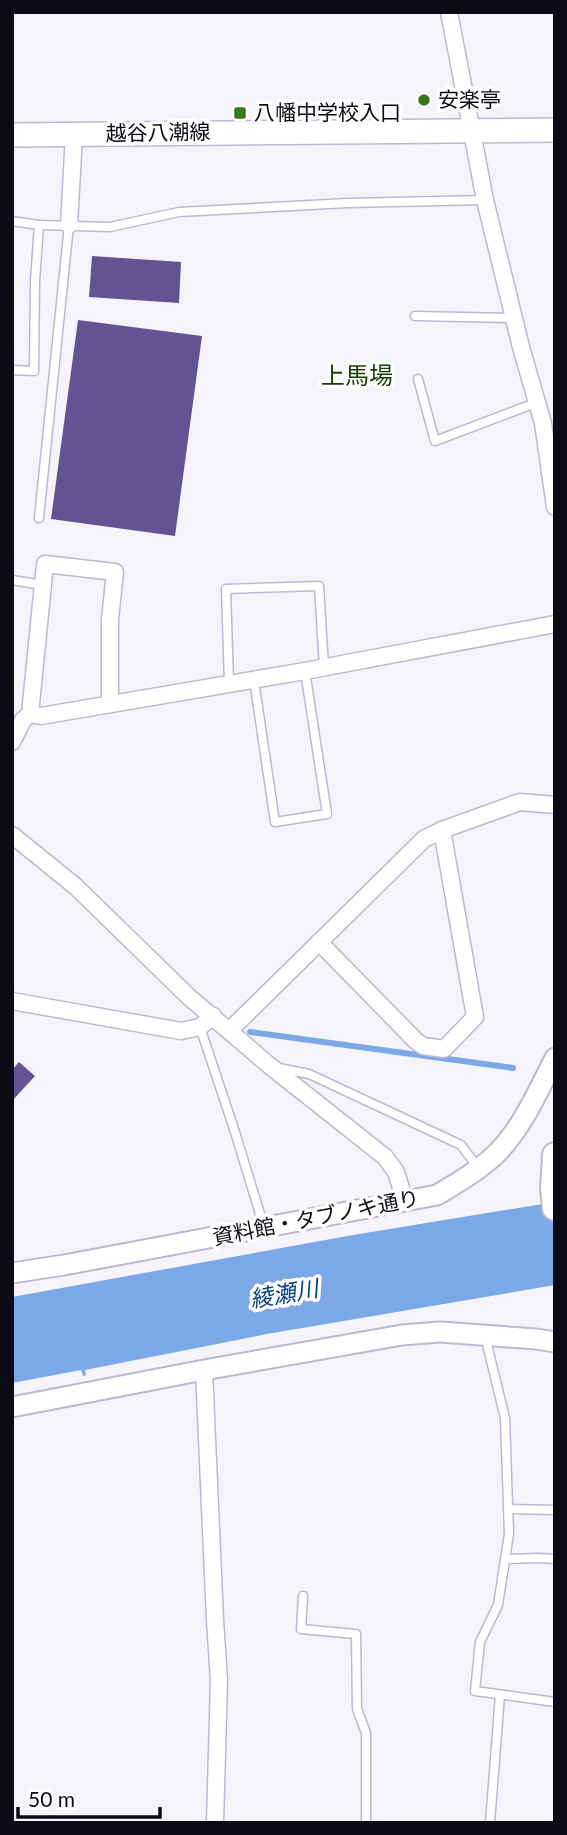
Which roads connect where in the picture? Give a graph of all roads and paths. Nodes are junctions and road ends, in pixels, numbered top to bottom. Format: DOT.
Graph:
graph roads {
  1 [pos="449,12"];
  2 [pos="473,130"];
  3 [pos="555,130"];
  4 [pos="74,134"];
  5 [pos="12,135"];
  6 [pos="485,200"];
  7 [pos="12,220"];
  8 [pos="39,225"];
  9 [pos="69,225"];
  10 [pos="415,316"];
  11 [pos="514,318"];
  12 [pos="12,370"];
  13 [pos="418,379"];
  14 [pos="538,402"];
  15 [pos="555,507"];
  16 [pos="39,518"];
  17 [pos="12,580"];
  18 [pos="42,585"];
  19 [pos="555,624"];
  20 [pos="324,667"];
  21 [pos="305,671"];
  22 [pos="254,680"];
  23 [pos="229,683"];
  24 [pos="110,704"];
  25 [pos="30,714"];
  26 [pos="12,742"];
  27 [pos="555,805"];
  28 [pos="443,830"];
  29 [pos="12,835"];
  30 [pos="319,942"];
  31 [pos="13,1003"];
  32 [pos="213,1016"];
  33 [pos="200,1027"];
  34 [pos="230,1030"];
  35 [pos="555,1058"];
  36 [pos="270,1066"];
  37 [pos="554,1157"];
  38 [pos="479,1169"];
  39 [pos="405,1201"];
  40 [pos="555,1208"];
  41 [pos="264,1227"];
  42 [pos="12,1273"];
  43 [pos="485,1336"];
  44 [pos="555,1342"];
  45 [pos="204,1370"];
  46 [pos="12,1407"];
  47 [pos="509,1509"];
  48 [pos="555,1510"];
  49 [pos="506,1559"];
  50 [pos="555,1559"];
  51 [pos="303,1596"];
  52 [pos="500,1695"];
  53 [pos="555,1702"];
  54 [pos="215,1823"];
  55 [pos="366,1823"];
  56 [pos="374,1823"];
  57 [pos="490,1823"];
  1 -- 2 [label="street"];
  2 -- 3 [label="main road, 越谷八潮線"];
  2 -- 4 [label="main road, 越谷八潮線"];
  2 -- 6 [label="street"];
  4 -- 5 [label="main road, 越谷八潮線"];
  4 -- 9 [label="street"];
  6 -- 9 [label="lane"];
  6 -- 11 [label="street"];
  7 -- 8 [label="lane"];
  8 -- 9 [label="lane"];
  8 -- 12 [label="lane"];
  9 -- 16 [label="lane"];
  10 -- 11 [label="lane"];
  11 -- 14 [label="street"];
  13 -- 14 [label="lane"];
  14 -- 15 [label="street"];
  17 -- 18 [label="lane"];
  18 -- 24 [label="street"];
  18 -- 25 [label="street"];
  19 -- 20 [label="street"];
  20 -- 21 [label="street"];
  20 -- 23 [label="lane"];
  21 -- 22 [label="street"];
  21 -- 22 [label="lane"];
  22 -- 23 [label="street"];
  23 -- 24 [label="street"];
  24 -- 25 [label="street"];
  25 -- 26 [label="street"];
  27 -- 28 [label="street"];
  28 -- 30 [label="street"];
  28 -- 30 [label="street"];
  29 -- 32 [label="street"];
  30 -- 34 [label="street"];
  31 -- 33 [label="street"];
  32 -- 33 [label="street"];
  32 -- 34 [label="street"];
  33 -- 41 [label="lane"];
  34 -- 36 [label="street"];
  35 -- 38 [label="street, 資料館・タブノキ通り"];
  36 -- 38 [label="lane"];
  36 -- 39 [label="street"];
  37 -- 40 [label="main road"];
  38 -- 39 [label="street, 資料館・タブノキ通り"];
  39 -- 41 [label="street, 資料館・タブノキ通り"];
  41 -- 42 [label="street, 資料館・タブノキ通り"];
  43 -- 44 [label="street"];
  43 -- 45 [label="street"];
  43 -- 47 [label="lane"];
  45 -- 46 [label="street"];
  45 -- 54 [label="street"];
  47 -- 48 [label="lane"];
  47 -- 49 [label="lane"];
  49 -- 50 [label="lane"];
  49 -- 52 [label="lane"];
  51 -- 55 [label="lane"];
  52 -- 53 [label="lane"];
  52 -- 57 [label="lane"];
  55 -- 56 [label="lane"];
}
